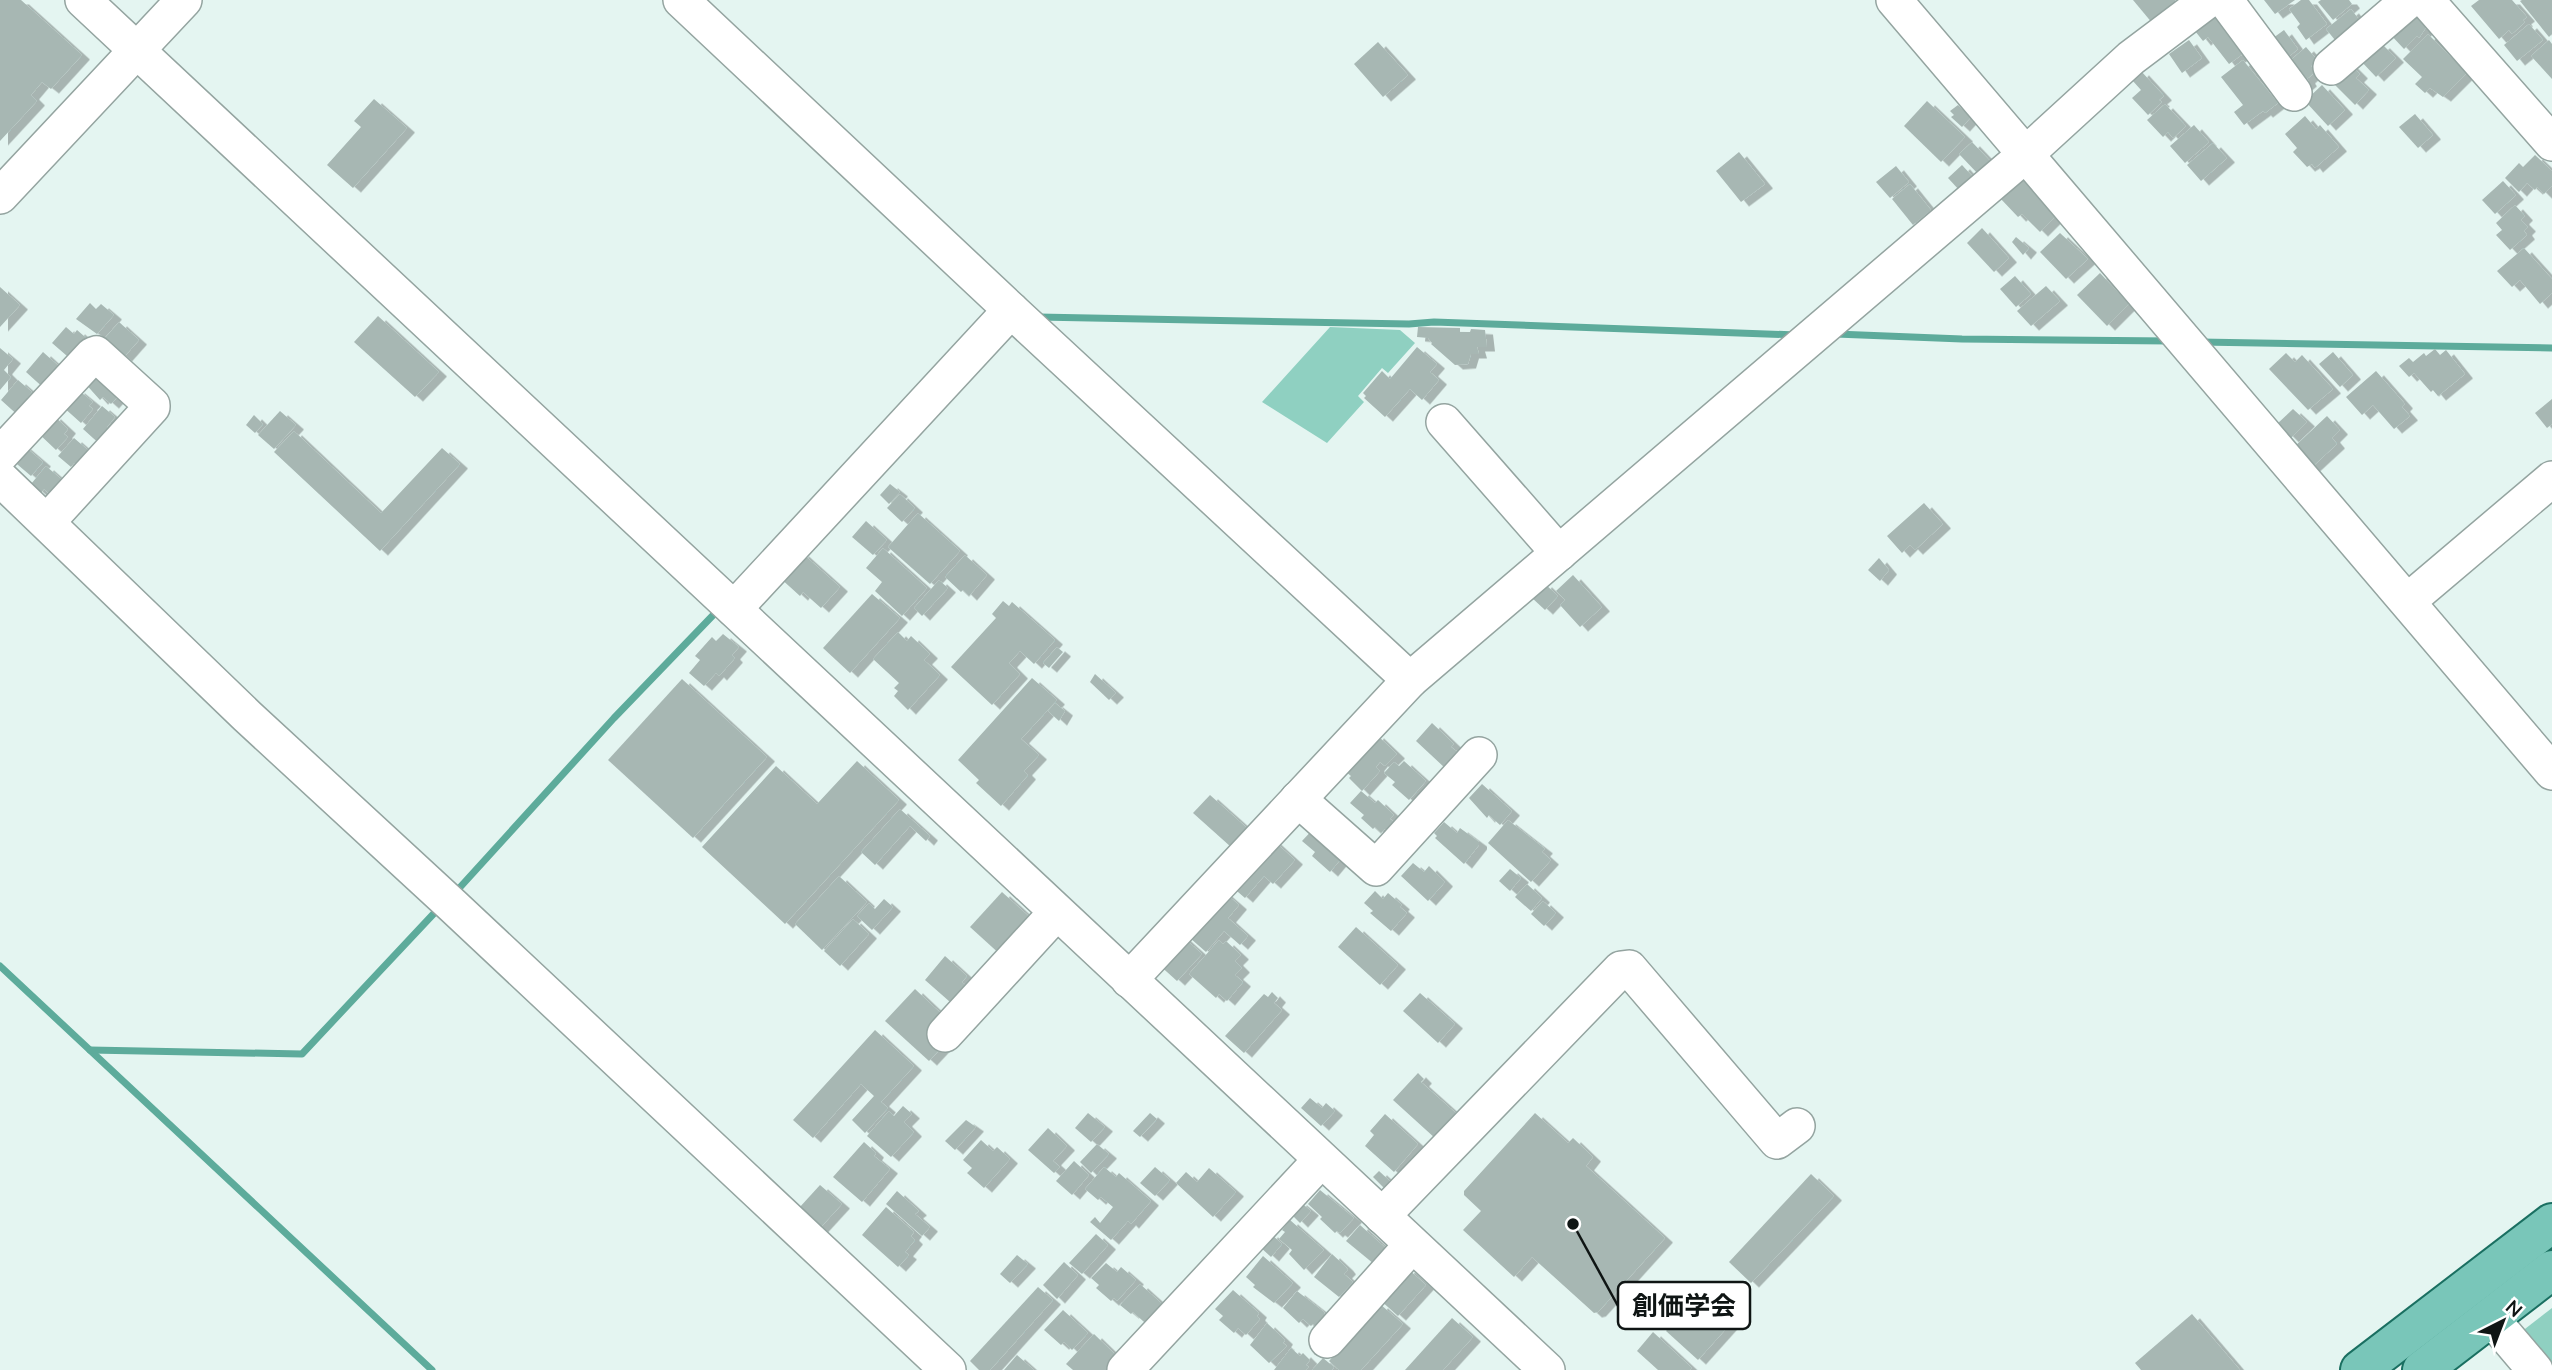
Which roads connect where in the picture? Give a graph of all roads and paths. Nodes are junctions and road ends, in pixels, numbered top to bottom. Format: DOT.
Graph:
graph roads {
  1 [pos="83,0"];
  2 [pos="184,0"];
  3 [pos="681,0"];
  4 [pos="1894,0"];
  5 [pos="2208,0"];
  6 [pos="2225,0"];
  7 [pos="2409,0"];
  8 [pos="2426,0"];
  9 [pos="137,50"];
  10 [pos="2330,67"];
  11 [pos="2294,93"];
  12 [pos="2552,143"];
  13 [pos="2026,154"];
  14 [pos="0,196"];
  15 [pos="1011,310"];
  16 [pos="1444,422"];
  17 [pos="0,455"];
  18 [pos="0,478"];
  19 [pos="2552,479"];
  20 [pos="47,522"];
  21 [pos="1559,553"];
  22 [pos="2408,601"];
  23 [pos="726,602"];
  24 [pos="1410,680"];
  25 [pos="1479,755"];
  26 [pos="2552,772"];
  27 [pos="1297,799"];
  28 [pos="1056,912"];
  29 [pos="1129,981"];
  30 [pos="945,1034"];
  31 [pos="1797,1126"];
  32 [pos="1321,1160"];
  33 [pos="1382,1216"];
  34 [pos="2552,1223"];
  35 [pos="1412,1245"];
  36 [pos="2552,1270"];
  37 [pos="2490,1317"];
  38 [pos="1327,1340"];
  39 [pos="948,1370"];
  40 [pos="1125,1370"];
  41 [pos="1547,1370"];
  42 [pos="2360,1370"];
  43 [pos="2422,1370"];
  44 [pos="2535,1370"];
  1 -- 9 [label="street"];
  2 -- 9 [label="street"];
  3 -- 15 [label="street"];
  4 -- 13 [label="street"];
  5 -- 13 [label="street"];
  6 -- 11 [label="street"];
  7 -- 10 [label="street"];
  8 -- 12 [label="street"];
  9 -- 14 [label="street"];
  9 -- 23 [label="street"];
  13 -- 21 [label="street"];
  13 -- 22 [label="street"];
  15 -- 23 [label="street"];
  15 -- 24 [label="street"];
  16 -- 21 [label="street"];
  17 -- 20 [label="street"];
  18 -- 20 [label="street"];
  19 -- 22 [label="street"];
  20 -- 39 [label="street"];
  21 -- 24 [label="street"];
  22 -- 26 [label="street"];
  23 -- 28 [label="street"];
  24 -- 27 [label="street"];
  25 -- 27 [label="street"];
  27 -- 29 [label="street"];
  28 -- 29 [label="street"];
  28 -- 30 [label="street"];
  29 -- 32 [label="street"];
  31 -- 33 [label="street"];
  32 -- 33 [label="street"];
  32 -- 40 [label="street"];
  33 -- 35 [label="street"];
  34 -- 42 [label="main road"];
  35 -- 38 [label="street"];
  35 -- 41 [label="street"];
  36 -- 37 [label="main road"];
  37 -- 43 [label="main road"];
  37 -- 44 [label="street"];
}
